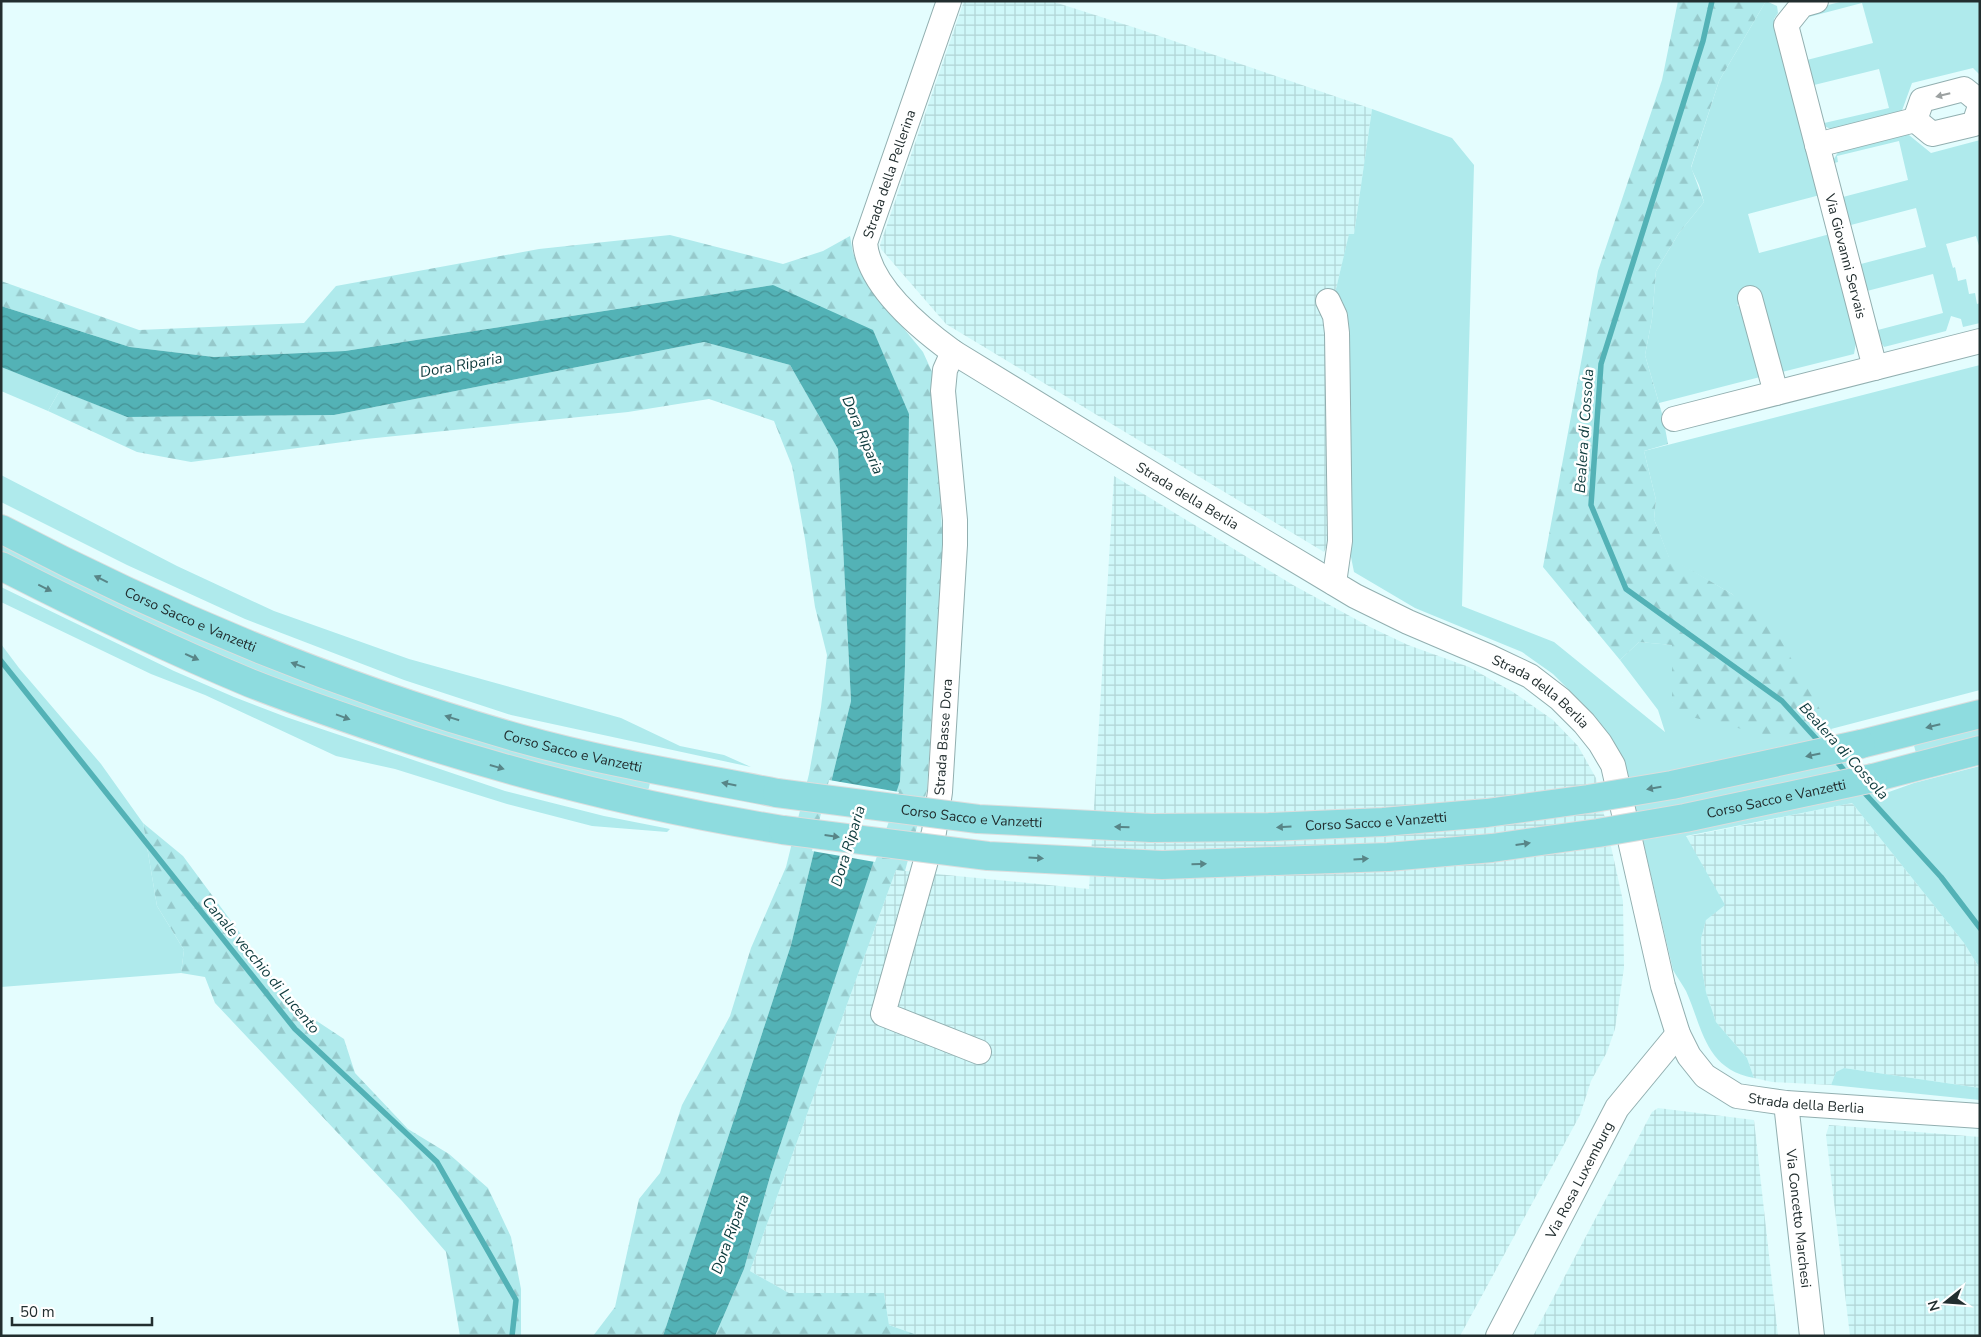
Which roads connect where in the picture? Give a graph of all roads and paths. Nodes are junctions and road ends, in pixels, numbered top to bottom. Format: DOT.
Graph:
graph roads {
  1 [pos="949,1"];
  2 [pos="1816,1"];
  3 [pos="1980,104"];
  4 [pos="1915,120"];
  5 [pos="1817,145"];
  6 [pos="1750,298"];
  7 [pos="1328,301"];
  8 [pos="925,332"];
  9 [pos="1980,341"];
  10 [pos="953,352"];
  11 [pos="1875,368"];
  12 [pos="1776,393"];
  13 [pos="1674,419"];
  14 [pos="1,529"];
  15 [pos="1,566"];
  16 [pos="1334,583"];
  17 [pos="1980,714"];
  18 [pos="1980,750"];
  19 [pos="1678,1034"];
  20 [pos="980,1052"];
  21 [pos="1786,1102"];
  22 [pos="1980,1116"];
  23 [pos="1498,1336"];
  24 [pos="1812,1336"];
  1 -- 8 [label="street, Strada della Pellerina"];
  2 -- 5 [label="street, Via Giovanni Servais"];
  3 -- 4 [label="street"];
  3 -- 4 [label="street, one-way"];
  4 -- 5 [label="street"];
  5 -- 11 [label="street, Via Giovanni Servais"];
  6 -- 12 [label="street"];
  7 -- 16 [label="street"];
  8 -- 10 [label="street, Strada della Berlia"];
  9 -- 11 [label="street"];
  10 -- 16 [label="street, Strada della Berlia"];
  10 -- 20 [label="street, Strada Basse Dora"];
  11 -- 12 [label="street"];
  12 -- 13 [label="street"];
  17 -- 14 [label="main road, Corso Sacco e Vanzetti, one-way, bridge"];
  15 -- 18 [label="main road, Corso Sacco e Vanzetti, one-way, bridge"];
  16 -- 19 [label="street, Strada della Berlia"];
  19 -- 21 [label="street, Strada della Berlia"];
  19 -- 23 [label="street, Via Rosa Luxemburg"];
  21 -- 22 [label="street, Strada della Berlia"];
  21 -- 24 [label="street, Via Concetto Marchesi"];
}
